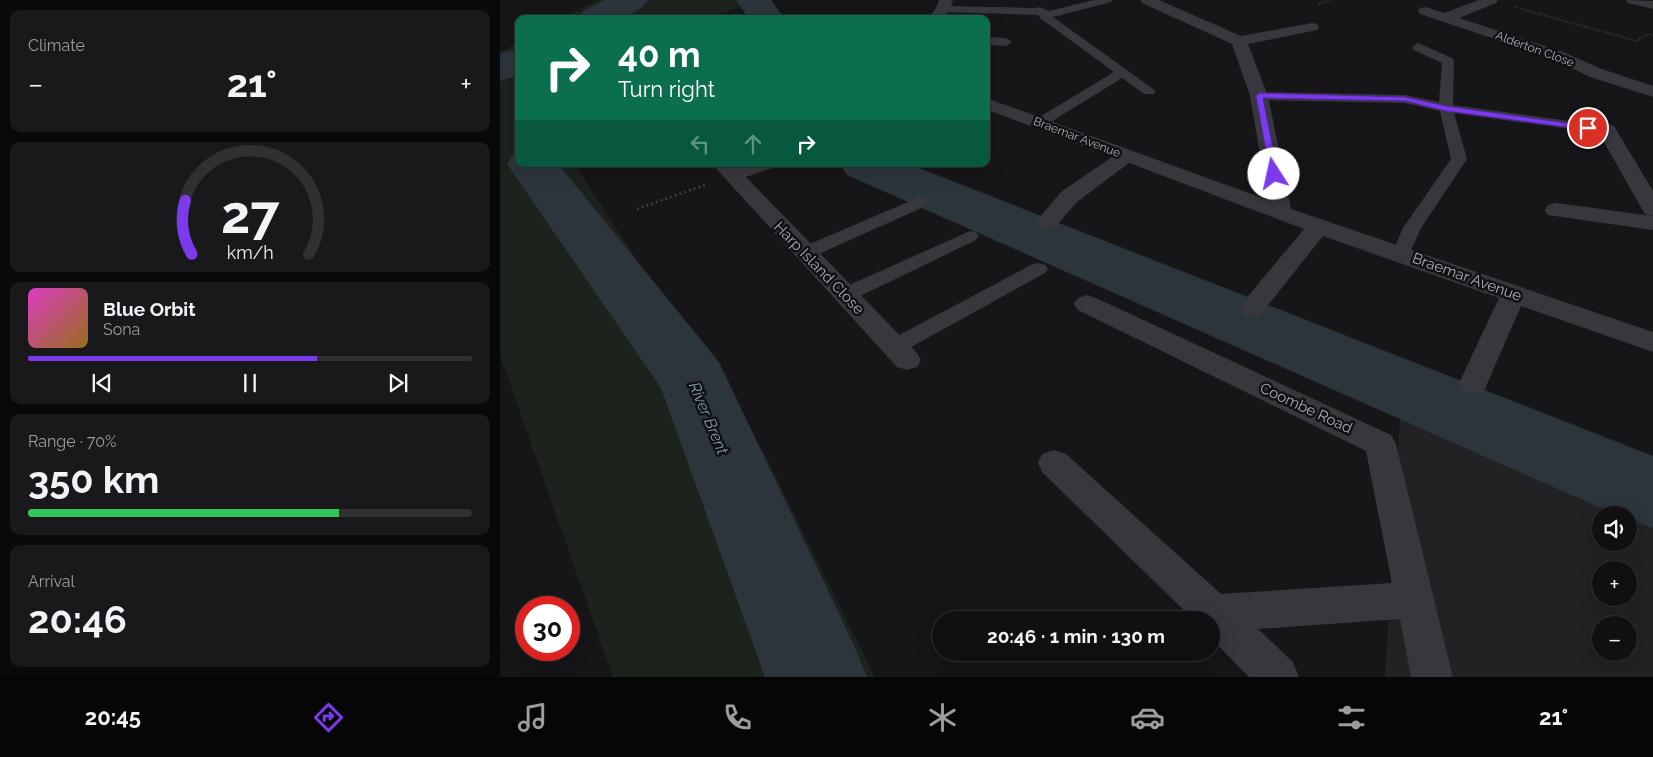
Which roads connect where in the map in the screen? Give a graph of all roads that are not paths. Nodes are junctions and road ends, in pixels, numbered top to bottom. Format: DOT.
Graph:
graph roads {
  1 [pos="1107,0"];
  2 [pos="1148,0"];
  3 [pos="1491,0"];
  4 [pos="1633,0"];
  5 [pos="1194,4"];
  6 [pos="1653,5"];
  7 [pos="941,9"];
  8 [pos="1425,11"];
  9 [pos="1176,12"];
  10 [pos="1043,13"];
  11 [pos="1445,18"];
  12 [pos="1312,27"];
  13 [pos="990,41"];
  14 [pos="1239,41"];
  15 [pos="1006,42"];
  16 [pos="1418,47"];
  17 [pos="1123,72"];
  18 [pos="1149,91"];
  19 [pos="1653,92"];
  20 [pos="1259,96"];
  21 [pos="990,104"];
  22 [pos="1446,108"];
  23 [pos="1041,122"];
  24 [pos="1607,130"];
  25 [pos="1126,156"];
  26 [pos="746,167"];
  27 [pos="727,170"];
  28 [pos="922,201"];
  29 [pos="1653,209"];
  30 [pos="1556,210"];
  31 [pos="1281,213"];
  32 [pos="1047,222"];
  33 [pos="1653,223"];
  34 [pos="1319,226"];
  35 [pos="970,236"];
  36 [pos="805,253"];
  37 [pos="1401,253"];
  38 [pos="1038,269"];
  39 [pos="1513,294"];
  40 [pos="845,295"];
  41 [pos="1087,304"];
  42 [pos="1252,308"];
  43 [pos="1653,342"];
  44 [pos="900,353"];
  45 [pos="1474,382"];
  46 [pos="1054,463"];
  47 [pos="1415,600"];
  48 [pos="1212,611"];
  49 [pos="1220,613"];
  50 [pos="1220,619"];
  51 [pos="1278,677"];
  52 [pos="1432,677"];
  1 -- 10 [label="lane"];
  2 -- 9 [label="street"];
  3 -- 11 [label="street"];
  4 -- 6 [label="street"];
  5 -- 9 [label="street"];
  7 -- 10 [label="lane"];
  8 -- 11 [label="street, Alderton Close"];
  9 -- 14 [label="street"];
  10 -- 17 [label="lane"];
  11 -- 19 [label="street, Alderton Close"];
  12 -- 14 [label="street"];
  13 -- 15 [label="lane"];
  14 -- 20 [label="street"];
  16 -- 22 [label="lane"];
  17 -- 18 [label="lane"];
  17 -- 23 [label="lane"];
  20 -- 22 [label="lane"];
  20 -- 31 [label="street"];
  21 -- 23 [label="street, Braemar Avenue"];
  22 -- 24 [label="lane"];
  22 -- 37 [label="lane"];
  23 -- 25 [label="street, Braemar Avenue"];
  24 -- 29 [label="street"];
  25 -- 31 [label="street, Braemar Avenue"];
  25 -- 32 [label="street"];
  26 -- 27 [label="street"];
  27 -- 36 [label="street, Harp Island Close"];
  28 -- 36 [label="lane"];
  30 -- 33 [label="street"];
  31 -- 34 [label="street, Braemar Avenue"];
  34 -- 37 [label="street, Braemar Avenue"];
  34 -- 42 [label="street"];
  35 -- 40 [label="lane"];
  36 -- 40 [label="street, Harp Island Close"];
  37 -- 39 [label="street, Braemar Avenue"];
  38 -- 44 [label="lane"];
  39 -- 43 [label="street, Braemar Avenue"];
  39 -- 45 [label="street"];
  40 -- 44 [label="street, Harp Island Close"];
  41 -- 47 [label="street, Coombe Road"];
  46 -- 48 [label="street"];
  47 -- 49 [label="street"];
  47 -- 52 [label="street, Coombe Road"];
  50 -- 51 [label="street"];
}
